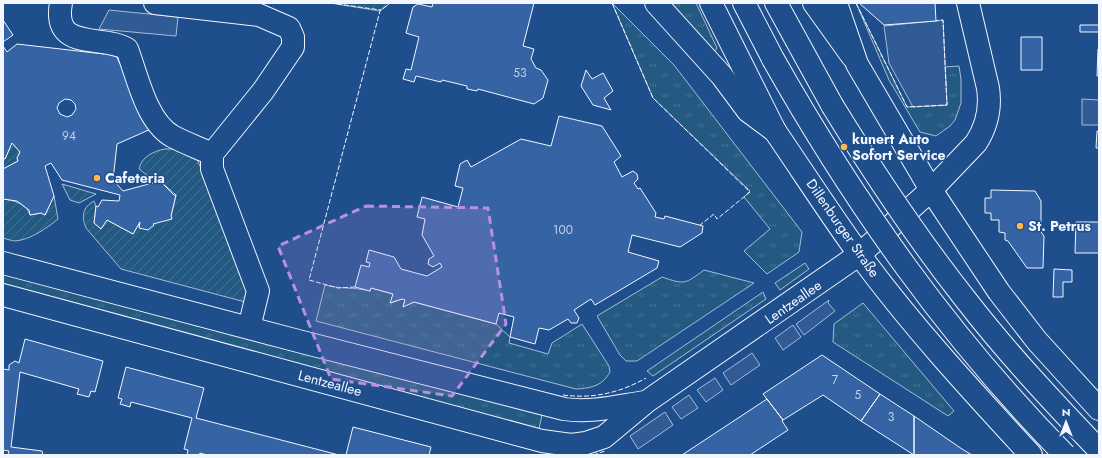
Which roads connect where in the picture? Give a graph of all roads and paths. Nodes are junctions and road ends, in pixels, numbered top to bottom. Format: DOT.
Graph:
graph roads {
  1 [pos="61,3"];
  2 [pos="155,3"];
  3 [pos="656,3"];
  4 [pos="711,3"];
  5 [pos="744,3"];
  6 [pos="776,3"];
  7 [pos="814,3"];
  8 [pos="836,3"];
  9 [pos="968,3"];
  10 [pos="857,64"];
  11 [pos="775,131"];
  12 [pos="212,154"];
  13 [pos="931,190"];
  14 [pos="860,254"];
  15 [pos="3,263"];
  16 [pos="3,295"];
  17 [pos="249,328"];
  18 [pos="646,402"];
  19 [pos="1099,409"];
  20 [pos="577,411"];
  21 [pos="570,450"];
  22 [pos="1099,450"];
  23 [pos="1031,455"];
  24 [pos="1065,455"];
  1 -- 12 [label="main road"];
  2 -- 12 [label="main road"];
  3 -- 11 [label="main road, Dillenburger Straße"];
  4 -- 11 [label="main road"];
  5 -- 24 [label="main road, bridge"];
  6 -- 22 [label="main road, bridge"];
  7 -- 10 [label="main road"];
  8 -- 10 [label="main road"];
  9 -- 13 [label="main road, Lentzeallee"];
  10 -- 13 [label="main road"];
  11 -- 14 [label="main road, Dillenburger Straße"];
  12 -- 17 [label="main road"];
  13 -- 14 [label="main road, Lentzeallee"];
  13 -- 19 [label="main road"];
  14 -- 18 [label="main road, Lentzeallee"];
  14 -- 23 [label="main road, Dillenburger Straße"];
  15 -- 17 [label="main road, Lentzeallee"];
  16 -- 21 [label="main road, Lentzeallee"];
  17 -- 20 [label="main road, Lentzeallee"];
  18 -- 20 [label="main road, Lentzeallee"];
  18 -- 21 [label="main road, Lentzeallee"];
  20 -- 21 [label="main road"];
}
